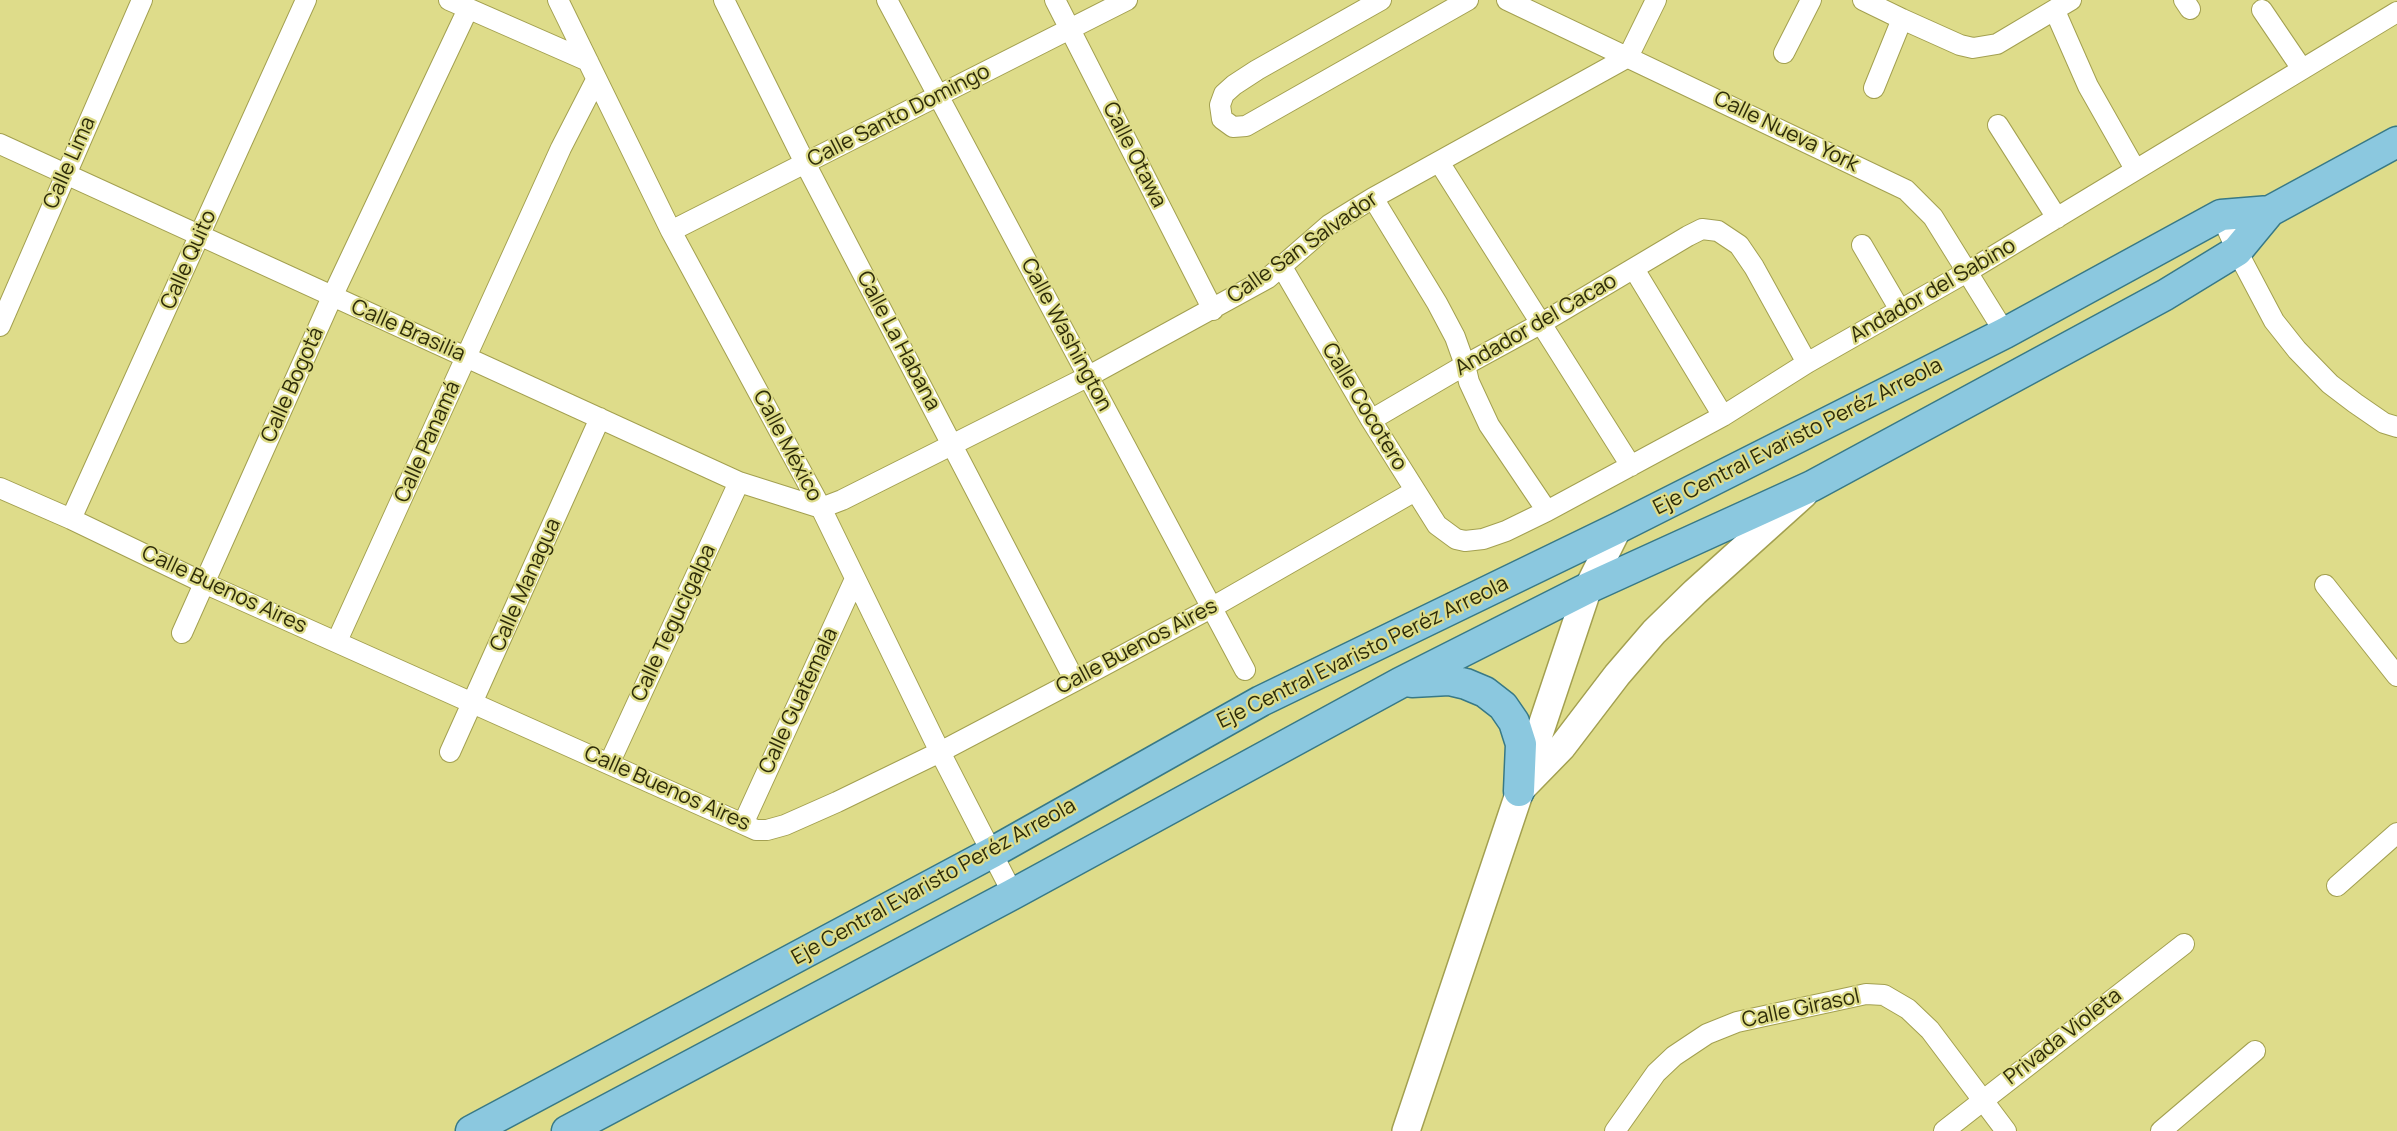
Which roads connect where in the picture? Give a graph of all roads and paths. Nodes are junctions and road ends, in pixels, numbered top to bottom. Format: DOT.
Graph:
graph roads {
  1 [pos="142,0"];
  2 [pos="306,0"];
  3 [pos="449,0"];
  4 [pos="558,0"];
  5 [pos="724,0"];
  6 [pos="887,0"];
  7 [pos="1055,0"];
  8 [pos="1127,0"];
  9 [pos="1381,0"];
  10 [pos="1468,0"];
  11 [pos="1508,0"];
  12 [pos="1656,0"];
  13 [pos="1810,0"];
  14 [pos="1863,0"];
  15 [pos="2063,5"];
  16 [pos="468,9"];
  17 [pos="2262,10"];
  18 [pos="2397,12"];
  19 [pos="1902,19"];
  20 [pos="1071,29"];
  21 [pos="1784,52"];
  22 [pos="1628,57"];
  23 [pos="588,61"];
  24 [pos="2302,69"];
  25 [pos="596,80"];
  26 [pos="1874,88"];
  27 [pos="937,96"];
  28 [pos="1998,125"];
  29 [pos="2397,142"];
  30 [pos="0,144"];
  31 [pos="1439,162"];
  32 [pos="805,163"];
  33 [pos="2135,169"];
  34 [pos="65,174"];
  35 [pos="1373,198"];
  36 [pos="2270,211"];
  37 [pos="2221,215"];
  38 [pos="2056,218"];
  39 [pos="671,231"];
  40 [pos="199,237"];
  41 [pos="1862,245"];
  42 [pos="2237,252"];
  43 [pos="1282,267"];
  44 [pos="1634,269"];
  45 [pos="1967,272"];
  46 [pos="332,297"];
  47 [pos="1213,310"];
  48 [pos="1900,310"];
  49 [pos="1540,324"];
  50 [pos="0,327"];
  51 [pos="2005,333"];
  52 [pos="466,358"];
  53 [pos="1807,363"];
  54 [pos="1466,364"];
  55 [pos="1089,376"];
  56 [pos="1723,416"];
  57 [pos="600,418"];
  58 [pos="1371,420"];
  59 [pos="2397,427"];
  60 [pos="952,445"];
  61 [pos="1631,466"];
  62 [pos="739,482"];
  63 [pos="1812,486"];
  64 [pos="0,488"];
  65 [pos="1415,491"];
  66 [pos="821,508"];
  67 [pos="1547,511"];
  68 [pos="71,519"];
  69 [pos="1618,528"];
  70 [pos="1455,538"];
  71 [pos="855,579"];
  72 [pos="204,583"];
  73 [pos="2325,585"];
  74 [pos="1588,588"];
  75 [pos="1211,608"];
  76 [pos="182,633"];
  77 [pos="337,641"];
  78 [pos="1245,670"];
  79 [pos="2397,676"];
  80 [pos="1075,681"];
  81 [pos="1400,683"];
  82 [pos="473,704"];
  83 [pos="450,752"];
  84 [pos="940,752"];
  85 [pos="609,764"];
  86 [pos="1519,791"];
  87 [pos="743,824"];
  88 [pos="2397,833"];
  89 [pos="993,852"];
  90 [pos="2337,886"];
  91 [pos="1013,894"];
  92 [pos="2184,944"];
  93 [pos="647,1036"];
  94 [pos="2255,1051"];
  95 [pos="668,1077"];
  96 [pos="1982,1100"];
  97 [pos="471,1131"];
  98 [pos="567,1131"];
  99 [pos="1407,1131"];
  100 [pos="1615,1131"];
  101 [pos="1944,1131"];
  102 [pos="2006,1131"];
  103 [pos="2161,1131"];
  1 -- 34 [label="street, Calle Lima"];
  2 -- 40 [label="street, Calle Quito"];
  3 -- 16 [label="street"];
  4 -- 23 [label="street, Calle México"];
  5 -- 32 [label="street, Calle La Habana"];
  6 -- 27 [label="street, Calle Washington"];
  7 -- 20 [label="street, Calle Otawa"];
  8 -- 20 [label="street, Calle Santo Domingo"];
  9 -- 10 [label="street"];
  11 -- 22 [label="street, Calle Nueva York"];
  12 -- 22 [label="street"];
  13 -- 21 [label="street"];
  14 -- 19 [label="street"];
  15 -- 19 [label="street"];
  15 -- 33 [label="street"];
  16 -- 23 [label="street"];
  16 -- 46 [label="street, Calle Bogotá"];
  17 -- 24 [label="street"];
  18 -- 24 [label="street, Andador del Sabino"];
  19 -- 26 [label="street"];
  20 -- 27 [label="street, Calle Santo Domingo"];
  20 -- 47 [label="street, Calle Otawa"];
  22 -- 31 [label="street, Calle San Salvador"];
  22 -- 45 [label="street, Calle Nueva York"];
  23 -- 25 [label="street, Calle México"];
  24 -- 33 [label="street, Andador del Sabino"];
  25 -- 39 [label="street, Calle México"];
  25 -- 52 [label="street, Calle Panamá"];
  27 -- 32 [label="street, Calle Santo Domingo"];
  27 -- 55 [label="street, Calle Washington"];
  28 -- 38 [label="street"];
  29 -- 36 [label="main road, Eje Central Evaristo Peréz Arreola"];
  30 -- 34 [label="street, Calle Brasilia"];
  31 -- 35 [label="street, Calle San Salvador"];
  31 -- 49 [label="street"];
  32 -- 39 [label="street, Calle Santo Domingo"];
  32 -- 60 [label="street, Calle La Habana"];
  33 -- 38 [label="street, Andador del Sabino"];
  34 -- 40 [label="street, Calle Brasilia"];
  34 -- 50 [label="street, Calle Lima"];
  35 -- 43 [label="street, Calle San Salvador"];
  35 -- 54 [label="street"];
  36 -- 37 [label="main road, Eje Central Evaristo Peréz Arreola"];
  36 -- 42 [label="main road, Eje Central Evaristo Peréz Arreola"];
  37 -- 42 [label="street"];
  37 -- 51 [label="main road, Eje Central Evaristo Peréz Arreola"];
  38 -- 45 [label="street, Andador del Sabino"];
  39 -- 66 [label="street, Calle México"];
  40 -- 46 [label="street, Calle Brasilia"];
  40 -- 68 [label="street, Calle Quito"];
  41 -- 48 [label="street"];
  42 -- 59 [label="street"];
  42 -- 63 [label="main road, Eje Central Evaristo Peréz Arreola"];
  43 -- 47 [label="street, Calle San Salvador"];
  43 -- 58 [label="street, Calle Cocotero"];
  44 -- 49 [label="street, Andador del Cacao"];
  44 -- 53 [label="street, Andador del Cacao"];
  44 -- 56 [label="street"];
  45 -- 48 [label="street, Andador del Sabino"];
  45 -- 51 [label="street, Calle Nueva York"];
  46 -- 52 [label="street, Calle Brasilia"];
  46 -- 72 [label="street, Calle Bogotá"];
  47 -- 55 [label="street, Calle San Salvador"];
  48 -- 53 [label="street, Andador del Sabino"];
  49 -- 54 [label="street, Andador del Cacao"];
  49 -- 61 [label="street"];
  51 -- 69 [label="main road, Eje Central Evaristo Peréz Arreola"];
  52 -- 57 [label="street, Calle Brasilia"];
  52 -- 77 [label="street, Calle Panamá"];
  53 -- 56 [label="street, Andador del Sabino"];
  54 -- 58 [label="street, Andador del Cacao"];
  54 -- 67 [label="street"];
  55 -- 60 [label="street, Calle San Salvador"];
  55 -- 75 [label="street, Calle Washington"];
  56 -- 61 [label="street, Andador del Sabino"];
  57 -- 62 [label="street, Calle Brasilia"];
  57 -- 82 [label="street, Calle Managua"];
  58 -- 65 [label="street, Calle Cocotero"];
  60 -- 66 [label="street, Calle San Salvador"];
  60 -- 80 [label="street, Calle La Habana"];
  61 -- 67 [label="street, Andador del Sabino"];
  62 -- 66 [label="street, Calle Brasilia"];
  62 -- 85 [label="street, Calle Tegucigalpa"];
  63 -- 74 [label="main road, Eje Central Evaristo Peréz Arreola"];
  63 -- 86 [label="main road"];
  64 -- 68 [label="street, Calle Buenos Aires"];
  65 -- 70 [label="street, Calle Cocotero"];
  65 -- 75 [label="street, Calle Buenos Aires"];
  66 -- 71 [label="street, Calle México"];
  67 -- 70 [label="street, Andador del Sabino"];
  68 -- 72 [label="street, Calle Buenos Aires"];
  69 -- 74 [label="main road"];
  69 -- 89 [label="main road, Eje Central Evaristo Peréz Arreola"];
  71 -- 84 [label="street, Calle México"];
  71 -- 87 [label="street, Calle Guatemala"];
  72 -- 76 [label="street, Calle Bogotá"];
  72 -- 77 [label="street, Calle Buenos Aires"];
  73 -- 79 [label="street"];
  74 -- 81 [label="main road, Eje Central Evaristo Peréz Arreola"];
  74 -- 86 [label="main road"];
  75 -- 78 [label="street, Calle Washington"];
  75 -- 80 [label="street, Calle Buenos Aires"];
  77 -- 82 [label="street, Calle Buenos Aires"];
  80 -- 84 [label="street, Calle Buenos Aires"];
  81 -- 86 [label="main road"];
  81 -- 91 [label="main road, Eje Central Evaristo Peréz Arreola"];
  82 -- 83 [label="street, Calle Managua"];
  82 -- 85 [label="street, Calle Buenos Aires"];
  84 -- 87 [label="street, Calle Buenos Aires"];
  84 -- 89 [label="street, Calle México"];
  85 -- 87 [label="street, Calle Buenos Aires"];
  86 -- 99 [label="main road"];
  88 -- 90 [label="street"];
  89 -- 91 [label="street, Calle México"];
  89 -- 93 [label="main road, Eje Central Evaristo Peréz Arreola"];
  91 -- 95 [label="main road, Eje Central Evaristo Peréz Arreola"];
  92 -- 96 [label="street, Privada Violeta"];
  93 -- 95 [label="main road"];
  93 -- 97 [label="main road, Eje Central Evaristo Peréz Arreola"];
  94 -- 103 [label="street"];
  95 -- 98 [label="main road, Eje Central Evaristo Peréz Arreola"];
  96 -- 100 [label="street, Calle Girasol"];
  96 -- 101 [label="street, Privada Violeta"];
  96 -- 102 [label="street, Calle Girasol"];
}
